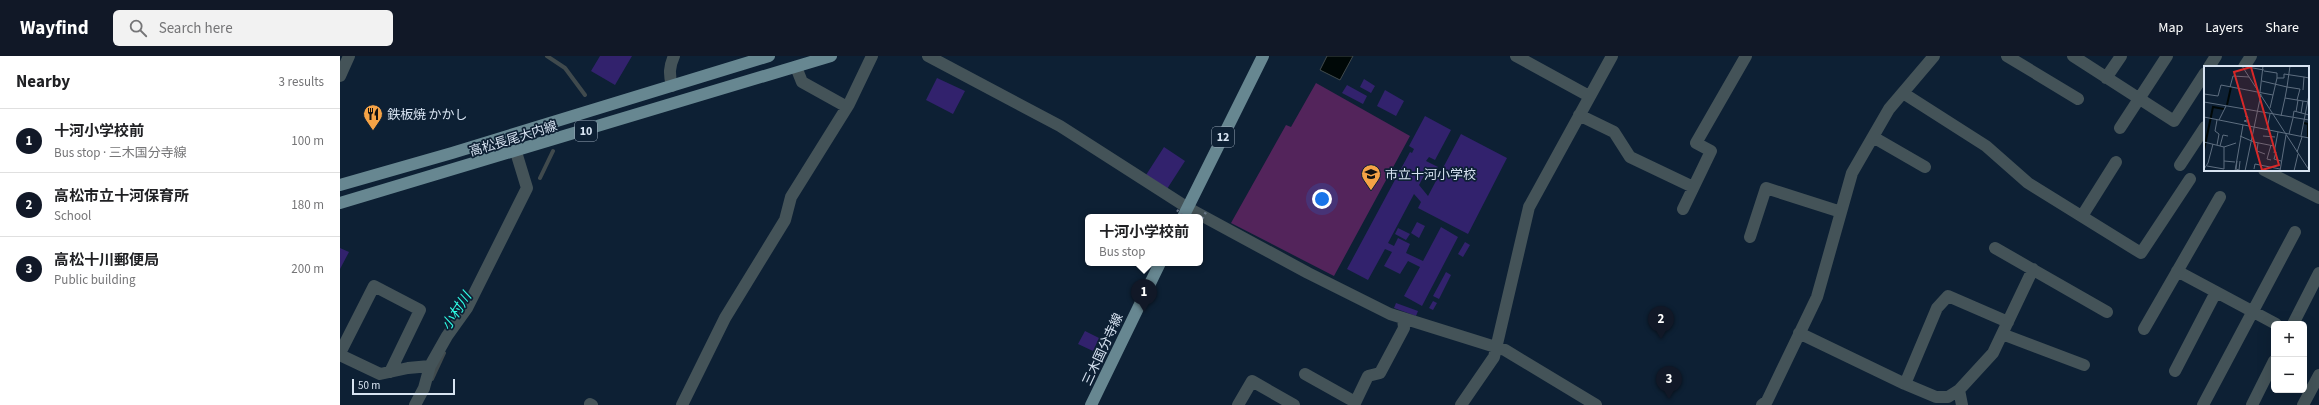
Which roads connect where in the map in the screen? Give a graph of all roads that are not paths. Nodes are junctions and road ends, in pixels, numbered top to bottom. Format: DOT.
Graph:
graph roads {
  1 [pos="349,56"];
  2 [pos="674,56"];
  3 [pos="769,56"];
  4 [pos="831,56"];
  5 [pos="872,56"];
  6 [pos="928,56"];
  7 [pos="1263,56"];
  8 [pos="1516,56"];
  9 [pos="1612,56"];
  10 [pos="1746,56"];
  11 [pos="1934,56"];
  12 [pos="2007,56"];
  13 [pos="2072,56"];
  14 [pos="2121,56"];
  15 [pos="2167,56"];
  16 [pos="2216,56"];
  17 [pos="2251,56"];
  18 [pos="1534,60"];
  19 [pos="2210,66"];
  20 [pos="2245,66"];
  21 [pos="796,67"];
  22 [pos="2204,75"];
  23 [pos="340,76"];
  24 [pos="2106,78"];
  25 [pos="672,86"];
  26 [pos="1903,93"];
  27 [pos="1589,96"];
  28 [pos="2139,98"];
  29 [pos="2078,99"];
  30 [pos="848,107"];
  31 [pos="1579,115"];
  32 [pos="2120,128"];
  33 [pos="2204,129"];
  34 [pos="1873,137"];
  35 [pos="516,152"];
  36 [pos="2116,162"];
  37 [pos="2180,165"];
  38 [pos="1925,167"];
  39 [pos="2266,171"];
  40 [pos="2190,180"];
  41 [pos="340,185"];
  42 [pos="1693,187"];
  43 [pos="2220,197"];
  44 [pos="2319,198"];
  45 [pos="340,203"];
  46 [pos="1683,209"];
  47 [pos="1841,212"];
  48 [pos="1183,213"];
  49 [pos="2082,216"];
  50 [pos="1203,223"];
  51 [pos="2295,232"];
  52 [pos="1750,237"];
  53 [pos="1995,248"];
  54 [pos="1159,266"];
  55 [pos="2033,269"];
  56 [pos="2177,271"];
  57 [pos="2319,273"];
  58 [pos="2216,292"];
  59 [pos="2107,312"];
  60 [pos="2254,312"];
  61 [pos="1403,318"];
  62 [pos="2271,321"];
  63 [pos="2295,321"];
  64 [pos="2008,322"];
  65 [pos="2144,329"];
  66 [pos="1799,333"];
  67 [pos="2002,334"];
  68 [pos="1496,347"];
  69 [pos="340,354"];
  70 [pos="2084,365"];
  71 [pos="430,366"];
  72 [pos="2271,367"];
  73 [pos="2175,371"];
  74 [pos="390,372"];
  75 [pos="1305,374"];
  76 [pos="2319,375"];
  77 [pos="1905,384"];
  78 [pos="1959,390"];
  79 [pos="1354,404"];
  80 [pos="415,405"];
  81 [pos="682,405"];
  82 [pos="1091,405"];
  83 [pos="1238,405"];
  84 [pos="1294,405"];
  85 [pos="1461,405"];
  86 [pos="1596,405"];
  87 [pos="1762,405"];
  88 [pos="1962,405"];
  89 [pos="2203,405"];
  90 [pos="2252,405"];
  91 [pos="2303,405"];
  1 -- 23 [label="street"];
  2 -- 25 [label="street"];
  3 -- 25 [label="main road, 高松長尾大内線 / 10"];
  4 -- 21 [label="main road, 高松長尾大内線 / 10"];
  5 -- 30 [label="street"];
  6 -- 48 [label="street"];
  7 -- 48 [label="main road, 12"];
  8 -- 18 [label="street"];
  9 -- 27 [label="street"];
  10 -- 42 [label="street"];
  11 -- 26 [label="street"];
  12 -- 29 [label="street"];
  13 -- 24 [label="street"];
  14 -- 24 [label="street"];
  15 -- 28 [label="street"];
  16 -- 19 [label="street"];
  17 -- 20 [label="street"];
  18 -- 27 [label="street"];
  21 -- 30 [label="street"];
  21 -- 35 [label="main road, 高松長尾大内線 / 10"];
  22 -- 28 [label="street"];
  24 -- 28 [label="street"];
  25 -- 41 [label="main road, 高松長尾大内線 / 10"];
  26 -- 34 [label="street"];
  26 -- 49 [label="street"];
  27 -- 31 [label="street"];
  28 -- 32 [label="street"];
  30 -- 81 [label="street"];
  31 -- 42 [label="street"];
  31 -- 68 [label="street"];
  33 -- 37 [label="street"];
  34 -- 38 [label="street"];
  34 -- 47 [label="street"];
  35 -- 45 [label="main road, 高松長尾大内線 / 10"];
  35 -- 71 [label="street"];
  36 -- 49 [label="street"];
  39 -- 44 [label="street"];
  40 -- 49 [label="street"];
  42 -- 46 [label="street"];
  43 -- 56 [label="street"];
  47 -- 52 [label="street"];
  47 -- 66 [label="street"];
  50 -- 61 [label="street"];
  51 -- 60 [label="street"];
  53 -- 55 [label="street"];
  54 -- 82 [label="main road, 三木国分寺線"];
  55 -- 59 [label="street"];
  55 -- 64 [label="street"];
  56 -- 58 [label="street"];
  56 -- 65 [label="street"];
  57 -- 63 [label="street"];
  58 -- 60 [label="street"];
  58 -- 73 [label="street"];
  60 -- 62 [label="street"];
  60 -- 89 [label="street"];
  61 -- 68 [label="street"];
  61 -- 79 [label="street"];
  64 -- 67 [label="street"];
  64 -- 77 [label="street"];
  66 -- 77 [label="street"];
  66 -- 87 [label="street"];
  67 -- 70 [label="street"];
  67 -- 78 [label="street"];
  68 -- 85 [label="street"];
  68 -- 86 [label="street"];
  69 -- 74 [label="street"];
  69 -- 74 [label="street"];
  71 -- 74 [label="street"];
  71 -- 80 [label="street"];
  72 -- 90 [label="street"];
  75 -- 79 [label="street"];
  76 -- 91 [label="street"];
  77 -- 78 [label="street"];
  78 -- 88 [label="street"];
  83 -- 84 [label="street"];
}
